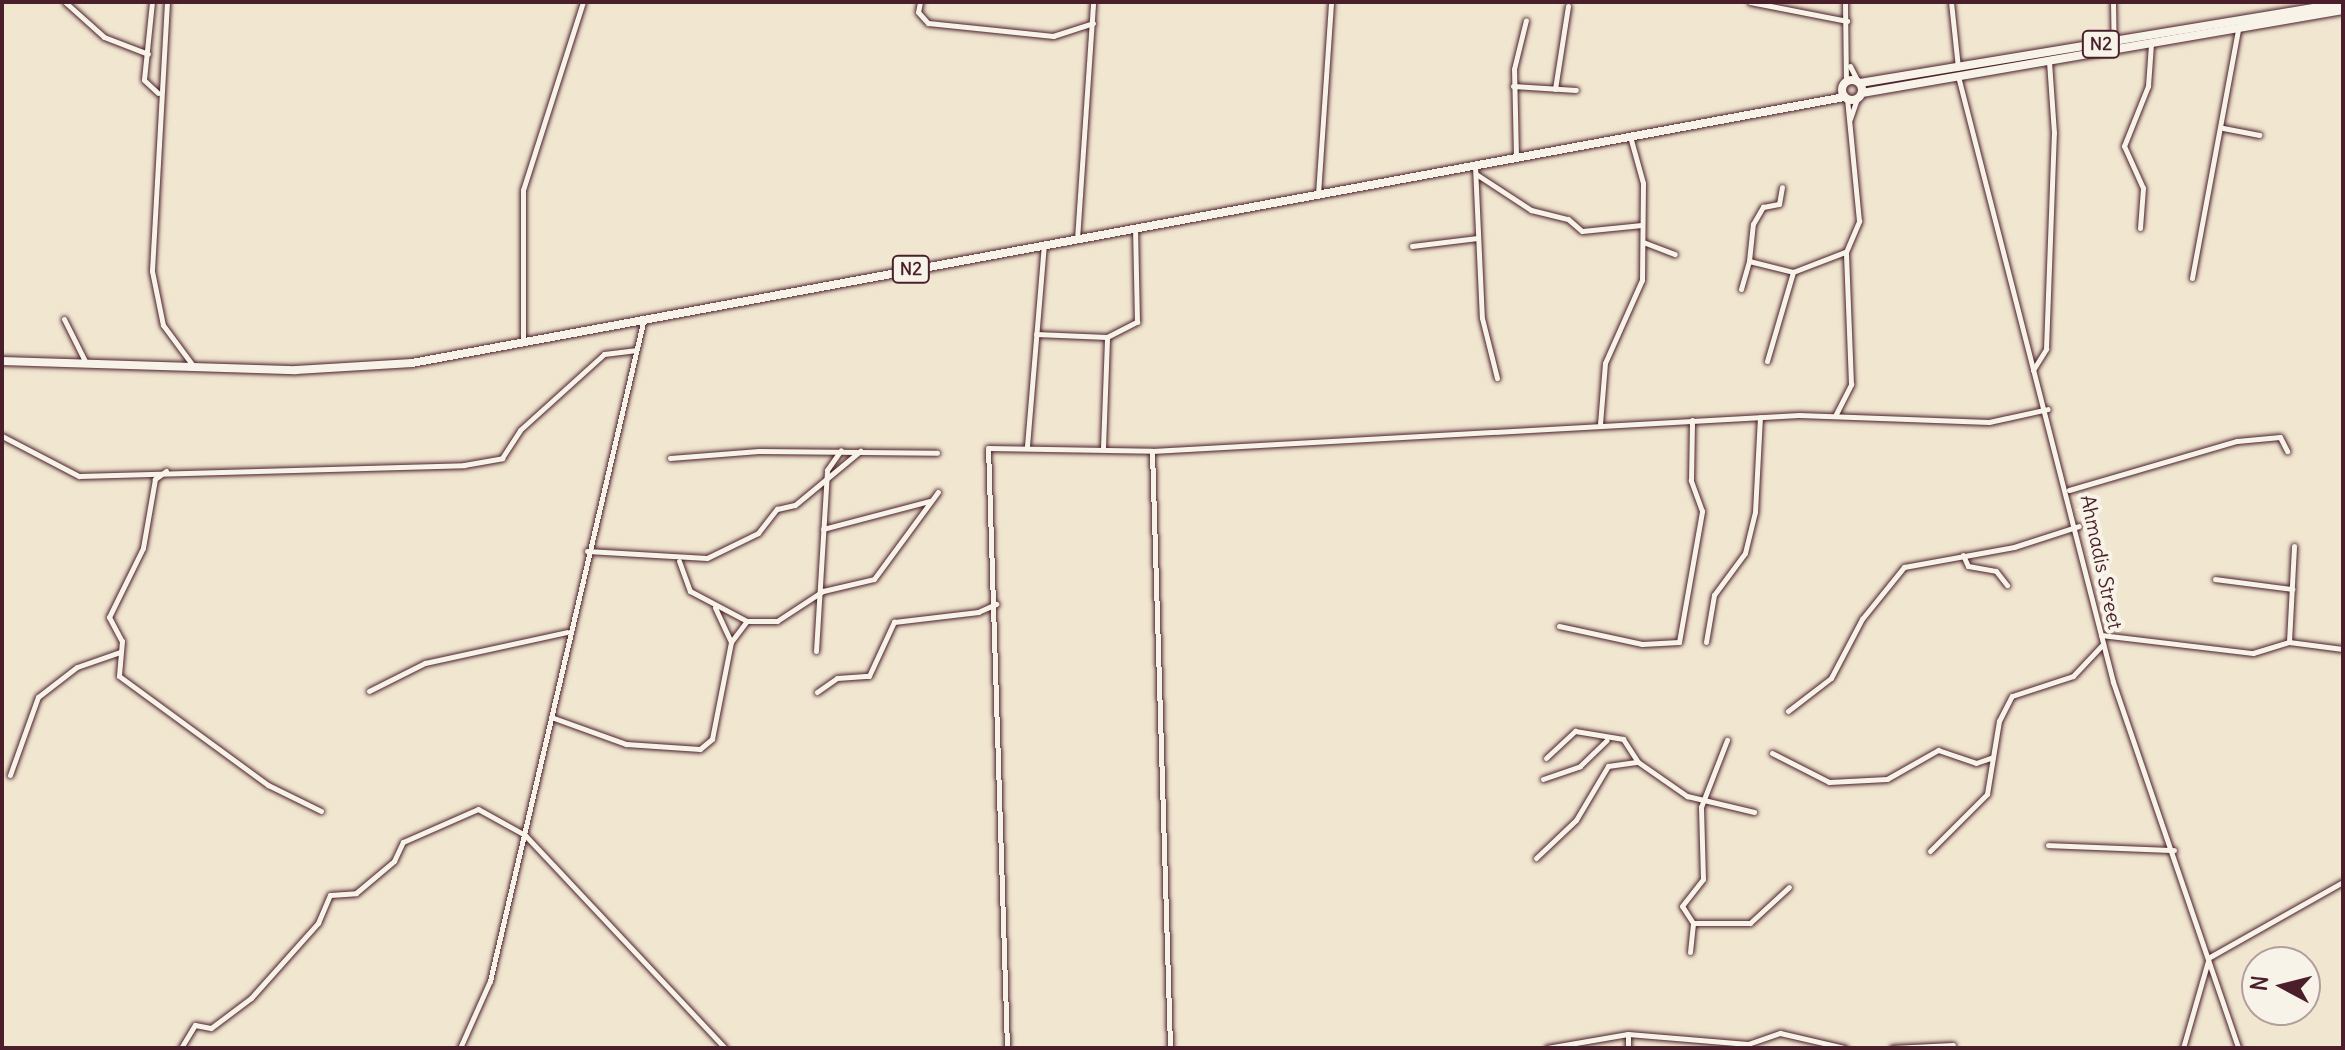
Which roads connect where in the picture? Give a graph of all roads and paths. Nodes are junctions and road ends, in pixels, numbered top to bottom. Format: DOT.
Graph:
graph roads {
  1 [pos="65,2"];
  2 [pos="152,2"];
  3 [pos="167,2"];
  4 [pos="583,2"];
  5 [pos="920,2"];
  6 [pos="1093,2"];
  7 [pos="1331,2"];
  8 [pos="1750,2"];
  9 [pos="1845,2"];
  10 [pos="1951,2"];
  11 [pos="2113,2"];
  12 [pos="2289,2"];
  13 [pos="2343,3"];
  14 [pos="1568,6"];
  15 [pos="2343,10"];
  16 [pos="2290,16"];
  17 [pos="1526,20"];
  18 [pos="1847,21"];
  19 [pos="1093,23"];
  20 [pos="2238,28"];
  21 [pos="2114,42"];
  22 [pos="2151,43"];
  23 [pos="148,54"];
  24 [pos="2049,61"];
  25 [pos="1849,65"];
  26 [pos="1958,73"];
  27 [pos="1513,86"];
  28 [pos="1555,89"];
  29 [pos="1576,90"];
  30 [pos="1852,90"];
  31 [pos="158,93"];
  32 [pos="2223,128"];
  33 [pos="1630,135"];
  34 [pos="2259,135"];
  35 [pos="1516,156"];
  36 [pos="1476,170"];
  37 [pos="1782,187"];
  38 [pos="1318,194"];
  39 [pos="1642,225"];
  40 [pos="1135,228"];
  41 [pos="2140,228"];
  42 [pos="1478,238"];
  43 [pos="1077,239"];
  44 [pos="1643,242"];
  45 [pos="1044,245"];
  46 [pos="1412,246"];
  47 [pos="1846,252"];
  48 [pos="1675,254"];
  49 [pos="1749,261"];
  50 [pos="1793,272"];
  51 [pos="2192,278"];
  52 [pos="1741,289"];
  53 [pos="644,318"];
  54 [pos="64,319"];
  55 [pos="1036,334"];
  56 [pos="1107,337"];
  57 [pos="523,344"];
  58 [pos="635,350"];
  59 [pos="2,361"];
  60 [pos="1767,361"];
  61 [pos="86,364"];
  62 [pos="194,368"];
  63 [pos="2033,370"];
  64 [pos="1497,378"];
  65 [pos="2048,409"];
  66 [pos="1835,416"];
  67 [pos="1760,417"];
  68 [pos="1692,420"];
  69 [pos="1600,424"];
  70 [pos="2,436"];
  71 [pos="1027,446"];
  72 [pos="1103,448"];
  73 [pos="841,450"];
  74 [pos="860,451"];
  75 [pos="1152,451"];
  76 [pos="2287,451"];
  77 [pos="937,453"];
  78 [pos="670,458"];
  79 [pos="167,470"];
  80 [pos="826,482"];
  81 [pos="2069,490"];
  82 [pos="938,492"];
  83 [pos="931,501"];
  84 [pos="2079,526"];
  85 [pos="823,529"];
  86 [pos="2294,546"];
  87 [pos="587,551"];
  88 [pos="1963,555"];
  89 [pos="679,561"];
  90 [pos="2215,579"];
  91 [pos="2007,585"];
  92 [pos="2292,589"];
  93 [pos="823,591"];
  94 [pos="996,604"];
  95 [pos="715,608"];
  96 [pos="747,621"];
  97 [pos="1559,626"];
  98 [pos="567,632"];
  99 [pos="2101,635"];
  100 [pos="731,642"];
  101 [pos="1706,642"];
  102 [pos="2289,642"];
  103 [pos="2103,644"];
  104 [pos="2343,649"];
  105 [pos="816,651"];
  106 [pos="120,652"];
  107 [pos="369,691"];
  108 [pos="817,692"];
  109 [pos="1788,711"];
  110 [pos="551,717"];
  111 [pos="1608,739"];
  112 [pos="1727,740"];
  113 [pos="1772,753"];
  114 [pos="1993,757"];
  115 [pos="1546,758"];
  116 [pos="1638,762"];
  117 [pos="10,775"];
  118 [pos="1543,779"];
  119 [pos="1704,800"];
  120 [pos="321,811"];
  121 [pos="1754,812"];
  122 [pos="525,835"];
  123 [pos="2048,845"];
  124 [pos="2174,850"];
  125 [pos="1930,851"];
  126 [pos="1536,858"];
  127 [pos="2343,882"];
  128 [pos="1789,887"];
  129 [pos="1693,923"];
  130 [pos="1690,952"];
  131 [pos="2208,958"];
  132 [pos="1628,1034"];
  133 [pos="1953,1045"];
  134 [pos="1009,1047"];
  135 [pos="2238,1047"];
  136 [pos="181,1048"];
  137 [pos="460,1048"];
  138 [pos="725,1048"];
  139 [pos="1170,1048"];
  140 [pos="1547,1048"];
  141 [pos="1628,1048"];
  142 [pos="1845,1048"];
  143 [pos="1892,1048"];
  144 [pos="2183,1048"];
  1 -- 23 [label="street"];
  2 -- 23 [label="street"];
  3 -- 31 [label="street"];
  4 -- 57 [label="street"];
  5 -- 19 [label="street"];
  6 -- 19 [label="street"];
  7 -- 38 [label="street"];
  8 -- 18 [label="street"];
  9 -- 18 [label="street"];
  10 -- 26 [label="street, Ahmadis Street"];
  11 -- 21 [label="street"];
  12 -- 16 [label="street"];
  13 -- 16 [label="highway, N2"];
  14 -- 28 [label="street"];
  15 -- 16 [label="highway, N2"];
  16 -- 20 [label="highway, N2"];
  16 -- 21 [label="highway, N2"];
  17 -- 27 [label="street"];
  18 -- 25 [label="street"];
  19 -- 43 [label="street"];
  20 -- 22 [label="highway, N2"];
  20 -- 32 [label="street"];
  21 -- 26 [label="highway, N2"];
  22 -- 24 [label="highway, N2"];
  22 -- 41 [label="street"];
  23 -- 31 [label="street"];
  24 -- 26 [label="highway, N2"];
  24 -- 63 [label="street"];
  25 -- 30 [label="street"];
  25 -- 30 [label="street"];
  26 -- 30 [label="highway, N2"];
  26 -- 63 [label="street, Ahmadis Street"];
  27 -- 28 [label="street"];
  27 -- 35 [label="street"];
  28 -- 29 [label="street"];
  30 -- 33 [label="highway, N2"];
  30 -- 47 [label="street"];
  31 -- 62 [label="street"];
  32 -- 34 [label="street"];
  32 -- 51 [label="street"];
  33 -- 35 [label="highway, N2"];
  33 -- 39 [label="street"];
  35 -- 36 [label="highway, N2"];
  36 -- 38 [label="highway, N2"];
  36 -- 39 [label="street"];
  36 -- 42 [label="street"];
  37 -- 49 [label="street"];
  38 -- 40 [label="highway, N2"];
  39 -- 44 [label="street"];
  40 -- 43 [label="highway, N2"];
  40 -- 56 [label="street"];
  42 -- 46 [label="street"];
  42 -- 64 [label="street"];
  43 -- 45 [label="highway, N2"];
  44 -- 48 [label="street"];
  44 -- 69 [label="street"];
  45 -- 53 [label="highway, N2"];
  45 -- 55 [label="street"];
  47 -- 50 [label="street"];
  47 -- 66 [label="street"];
  49 -- 50 [label="street"];
  49 -- 52 [label="street"];
  50 -- 60 [label="street"];
  53 -- 57 [label="highway, N2"];
  53 -- 58 [label="street"];
  54 -- 61 [label="street"];
  55 -- 56 [label="street"];
  55 -- 71 [label="street"];
  56 -- 72 [label="street"];
  57 -- 62 [label="highway, N2"];
  58 -- 79 [label="street"];
  58 -- 87 [label="street"];
  59 -- 61 [label="highway, N2"];
  61 -- 62 [label="highway, N2"];
  63 -- 65 [label="street, Ahmadis Street"];
  65 -- 66 [label="street"];
  65 -- 81 [label="street, Ahmadis Street"];
  66 -- 67 [label="street"];
  67 -- 68 [label="street"];
  67 -- 101 [label="street"];
  68 -- 69 [label="street"];
  68 -- 97 [label="street"];
  69 -- 75 [label="street"];
  70 -- 79 [label="street"];
  71 -- 72 [label="street"];
  71 -- 94 [label="street"];
  72 -- 75 [label="street"];
  73 -- 74 [label="street"];
  73 -- 78 [label="street"];
  73 -- 80 [label="street"];
  74 -- 77 [label="street"];
  74 -- 80 [label="street"];
  75 -- 139 [label="street"];
  76 -- 81 [label="street"];
  79 -- 106 [label="street"];
  80 -- 85 [label="street"];
  80 -- 89 [label="street"];
  81 -- 84 [label="street, Ahmadis Street"];
  82 -- 83 [label="street"];
  83 -- 85 [label="street"];
  83 -- 93 [label="street"];
  84 -- 88 [label="street"];
  84 -- 99 [label="street, Ahmadis Street"];
  85 -- 93 [label="street"];
  86 -- 92 [label="street"];
  87 -- 89 [label="street"];
  87 -- 98 [label="street"];
  88 -- 91 [label="street"];
  88 -- 109 [label="street"];
  89 -- 95 [label="street"];
  90 -- 92 [label="street"];
  92 -- 102 [label="street"];
  93 -- 96 [label="street"];
  93 -- 105 [label="street"];
  94 -- 108 [label="street"];
  94 -- 134 [label="street"];
  95 -- 96 [label="street"];
  95 -- 100 [label="street"];
  96 -- 100 [label="street"];
  98 -- 107 [label="street"];
  98 -- 110 [label="street"];
  99 -- 102 [label="street"];
  99 -- 103 [label="street, Ahmadis Street"];
  100 -- 110 [label="street"];
  102 -- 104 [label="street"];
  103 -- 114 [label="street"];
  103 -- 124 [label="street, Ahmadis Street"];
  106 -- 117 [label="street"];
  106 -- 120 [label="street"];
  110 -- 122 [label="street"];
  111 -- 115 [label="street"];
  111 -- 116 [label="street"];
  111 -- 118 [label="street"];
  112 -- 119 [label="street"];
  113 -- 114 [label="street"];
  114 -- 125 [label="street"];
  116 -- 119 [label="street"];
  116 -- 126 [label="street"];
  119 -- 121 [label="street"];
  119 -- 129 [label="street"];
  122 -- 136 [label="street"];
  122 -- 137 [label="street"];
  122 -- 138 [label="street"];
  123 -- 124 [label="street"];
  124 -- 131 [label="street, Ahmadis Street"];
  127 -- 131 [label="street"];
  128 -- 129 [label="street"];
  129 -- 130 [label="street"];
  131 -- 135 [label="street, Ahmadis Street"];
  131 -- 144 [label="street"];
  132 -- 140 [label="street"];
  132 -- 141 [label="street"];
  132 -- 142 [label="street"];
  133 -- 143 [label="street"];
}
